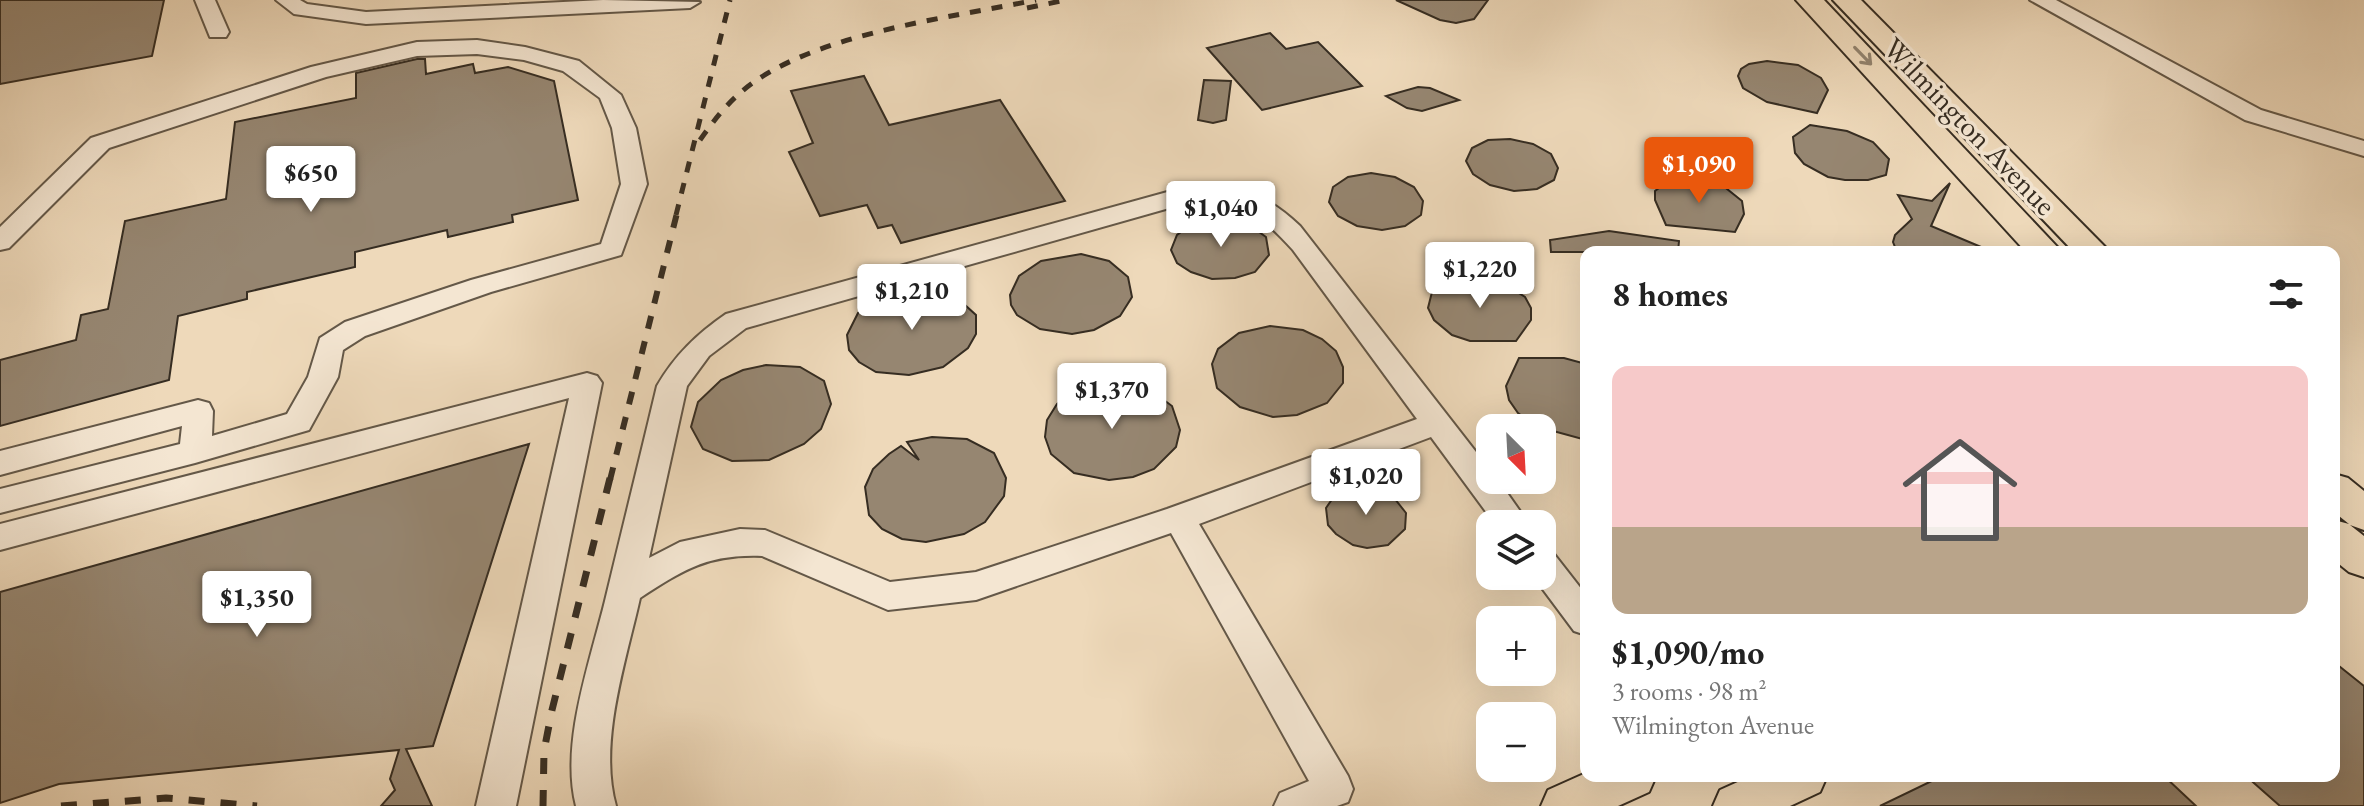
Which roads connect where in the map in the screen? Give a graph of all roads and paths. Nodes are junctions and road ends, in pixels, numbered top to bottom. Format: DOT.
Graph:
graph roads {
  1 [pos="205,0"];
  2 [pos="286,0"];
  3 [pos="1809,0"];
  4 [pos="1846,0"];
  5 [pos="2040,0"];
  6 [pos="656,2"];
  7 [pos="690,2"];
  8 [pos="218,32"];
  9 [pos="2364,149"];
  10 [pos="0,242"];
  11 [pos="2039,246"];
  12 [pos="2087,246"];
  13 [pos="1437,423"];
  14 [pos="195,452"];
  15 [pos="0,463"];
  16 [pos="0,501"];
  17 [pos="1502,510"];
  18 [pos="1179,518"];
  19 [pos="0,537"];
  20 [pos="1556,581"];
  21 [pos="624,591"];
  22 [pos="1580,613"];
  23 [pos="1619,782"];
  24 [pos="496,806"];
  25 [pos="596,806"];
  26 [pos="1294,806"];
  27 [pos="1566,806"];
  1 -- 8 [label="lane"];
  2 -- 6 [label="lane"];
  3 -- 11 [label="main road, Wilmington Avenue, one-way"];
  4 -- 12 [label="main road, Wilmington Avenue"];
  5 -- 9 [label="lane"];
  6 -- 7 [label="lane"];
  10 -- 14 [label="lane"];
  13 -- 17 [label="lane"];
  13 -- 18 [label="lane"];
  13 -- 21 [label="lane"];
  14 -- 15 [label="lane"];
  14 -- 16 [label="lane"];
  18 -- 21 [label="lane"];
  18 -- 26 [label="lane"];
  19 -- 24 [label="lane"];
  20 -- 22 [label="lane"];
  21 -- 25 [label="lane"];
  23 -- 27 [label="main road"];
}
